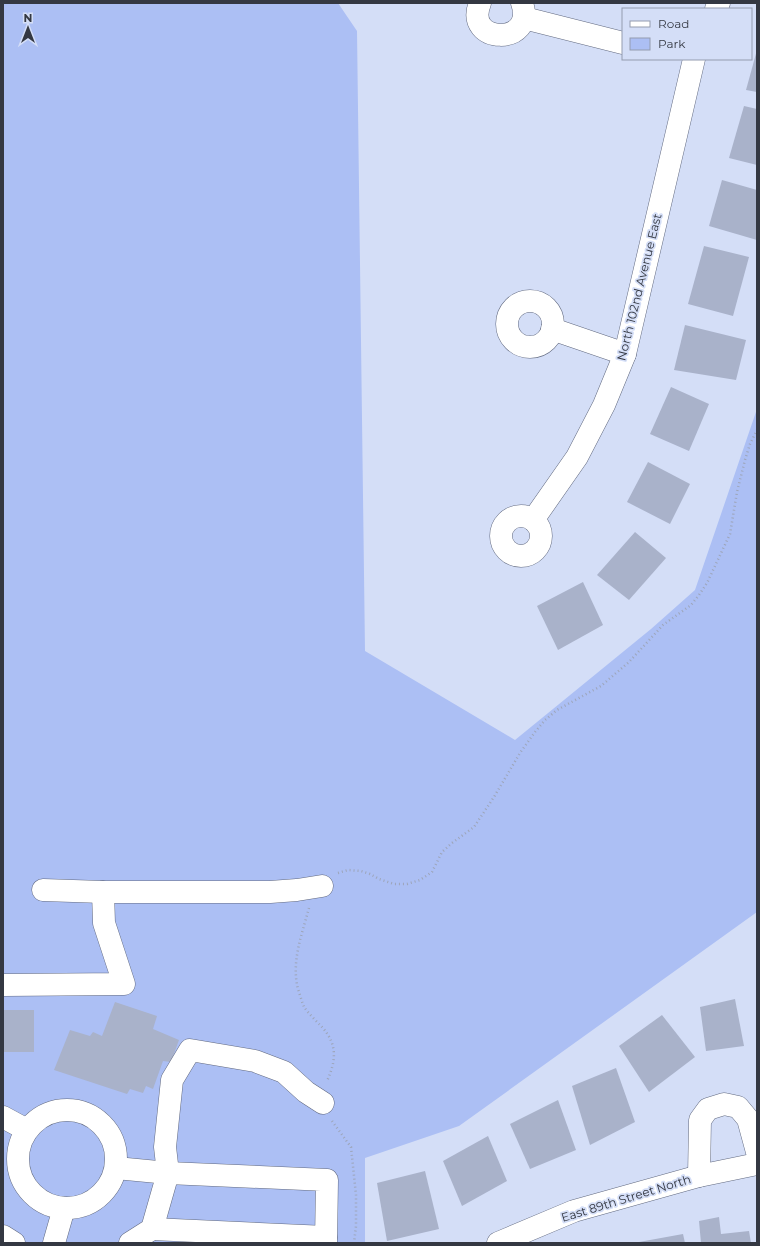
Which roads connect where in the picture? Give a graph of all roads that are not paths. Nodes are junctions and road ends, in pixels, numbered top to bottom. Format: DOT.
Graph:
graph roads {
  1 [pos="480,3"];
  2 [pos="523,10"];
  3 [pos="622,43"];
  4 [pos="692,60"];
  5 [pos="552,329"];
  6 [pos="625,354"];
  7 [pos="534,520"];
  8 [pos="322,886"];
  9 [pos="43,890"];
  10 [pos="103,892"];
  11 [pos="3,985"];
  12 [pos="323,1103"];
  13 [pos="3,1117"];
  14 [pos="27,1130"];
  15 [pos="757,1152"];
  16 [pos="757,1164"];
  17 [pos="116,1168"];
  18 [pos="168,1173"];
  19 [pos="699,1176"];
  20 [pos="64,1208"];
  21 [pos="152,1229"];
  22 [pos="3,1236"];
  23 [pos="326,1240"];
  24 [pos="14,1243"];
  25 [pos="54,1243"];
  26 [pos="130,1243"];
  27 [pos="498,1243"];
  1 -- 2 [label="street"];
  2 -- 3 [label="street"];
  4 -- 6 [label="street, North 102nd Avenue East"];
  5 -- 6 [label="street"];
  6 -- 7 [label="street, North 102nd Avenue East"];
  8 -- 10 [label="street"];
  9 -- 10 [label="street"];
  10 -- 11 [label="street"];
  12 -- 18 [label="street"];
  13 -- 14 [label="street"];
  14 -- 17 [label="street"];
  14 -- 20 [label="street"];
  15 -- 19 [label="street"];
  16 -- 19 [label="street, East 89th Street North"];
  17 -- 18 [label="street"];
  17 -- 20 [label="street"];
  18 -- 21 [label="street"];
  18 -- 23 [label="street"];
  19 -- 27 [label="street, East 89th Street North"];
  20 -- 25 [label="street"];
  21 -- 23 [label="street"];
  21 -- 26 [label="street"];
  22 -- 24 [label="street"];
}
